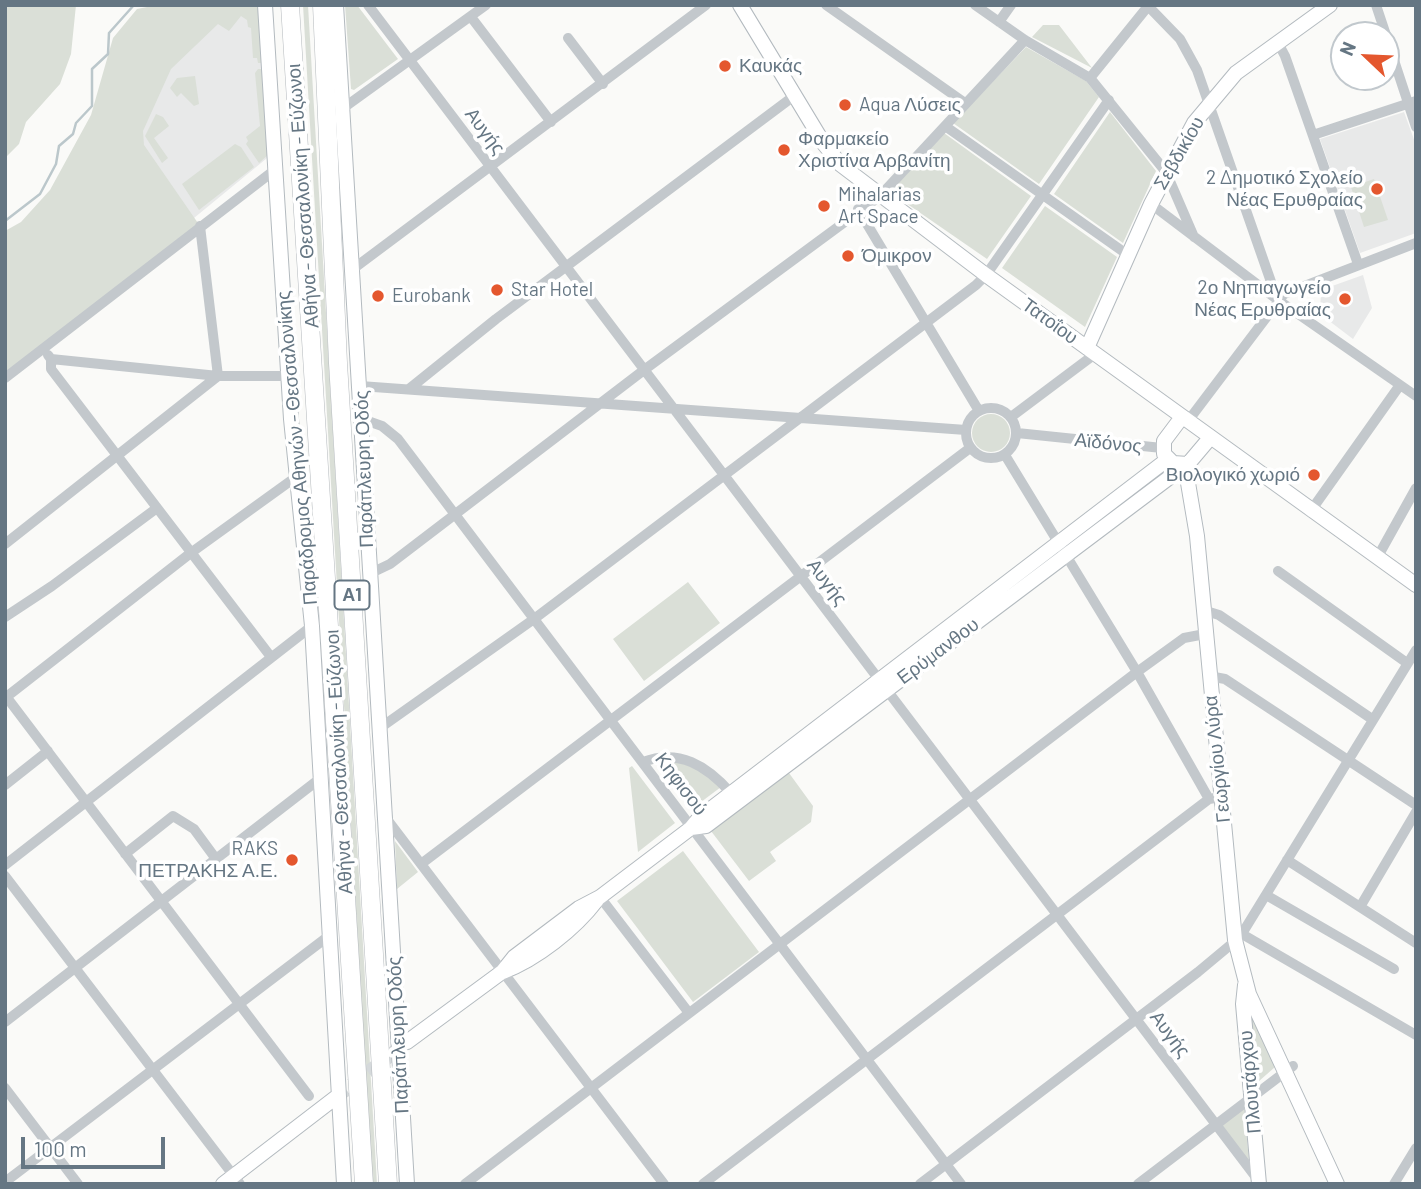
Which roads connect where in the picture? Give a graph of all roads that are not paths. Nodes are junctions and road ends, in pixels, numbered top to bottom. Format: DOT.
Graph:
graph roads {
  1 [pos="265,5"];
  2 [pos="290,5"];
  3 [pos="321,5"];
  4 [pos="336,5"];
  5 [pos="368,5"];
  6 [pos="486,5"];
  7 [pos="706,5"];
  8 [pos="740,5"];
  9 [pos="826,5"];
  10 [pos="975,5"];
  11 [pos="1011,5"];
  12 [pos="1149,5"];
  13 [pos="1330,5"];
  14 [pos="471,17"];
  15 [pos="999,22"];
  16 [pos="568,38"];
  17 [pos="1025,40"];
  18 [pos="1277,41"];
  19 [pos="411,62"];
  20 [pos="1400,71"];
  21 [pos="1090,78"];
  22 [pos="603,84"];
  23 [pos="794,96"];
  24 [pos="1109,100"];
  25 [pos="1210,102"];
  26 [pos="1412,102"];
  27 [pos="965,103"];
  28 [pos="342,109"];
  29 [pos="551,122"];
  30 [pos="945,126"];
  31 [pos="1416,127"];
  32 [pos="1313,135"];
  33 [pos="491,167"];
  34 [pos="276,169"];
  35 [pos="1166,172"];
  36 [pos="1043,195"];
  37 [pos="880,196"];
  38 [pos="1151,204"];
  39 [pos="858,209"];
  40 [pos="200,226"];
  41 [pos="1194,237"];
  42 [pos="1416,243"];
  43 [pos="1128,255"];
  44 [pos="1358,264"];
  45 [pos="566,267"];
  46 [pos="353,269"];
  47 [pos="986,275"];
  48 [pos="1278,300"];
  49 [pos="924,322"];
  50 [pos="44,348"];
  51 [pos="1091,351"];
  52 [pos="51,359"];
  53 [pos="644,370"];
  54 [pos="218,376"];
  55 [pos="289,376"];
  56 [pos="5,378"];
  57 [pos="1400,385"];
  58 [pos="360,386"];
  59 [pos="409,389"];
  60 [pos="1416,396"];
  61 [pos="601,403"];
  62 [pos="672,408"];
  63 [pos="979,411"];
  64 [pos="1011,417"];
  65 [pos="800,418"];
  66 [pos="362,419"];
  67 [pos="1185,419"];
  68 [pos="966,430"];
  69 [pos="1017,433"];
  70 [pos="1210,438"];
  71 [pos="970,448"];
  72 [pos="1004,455"];
  73 [pos="118,456"];
  74 [pos="1170,458"];
  75 [pos="1195,459"];
  76 [pos="723,476"];
  77 [pos="296,477"];
  78 [pos="1416,488"];
  79 [pos="157,508"];
  80 [pos="1310,512"];
  81 [pos="454,516"];
  82 [pos="1197,536"];
  83 [pos="5,544"];
  84 [pos="1061,550"];
  85 [pos="192,552"];
  86 [pos="1377,558"];
  87 [pos="1278,571"];
  88 [pos="369,574"];
  89 [pos="800,576"];
  90 [pos="1416,585"];
  91 [pos="1203,610"];
  92 [pos="5,617"];
  93 [pos="534,619"];
  94 [pos="312,626"];
  95 [pos="1205,634"];
  96 [pos="1416,650"];
  97 [pos="271,657"];
  98 [pos="1407,663"];
  99 [pos="1137,672"];
  100 [pos="1209,676"];
  101 [pos="882,684"];
  102 [pos="6,697"];
  103 [pos="1372,719"];
  104 [pos="610,720"];
  105 [pos="380,728"];
  106 [pos="48,751"];
  107 [pos="1348,760"];
  108 [pos="643,762"];
  109 [pos="322,777"];
  110 [pos="5,785"];
  111 [pos="732,793"];
  112 [pos="969,798"];
  113 [pos="1215,798"];
  114 [pos="87,803"];
  115 [pos="1416,805"];
  116 [pos="1416,812"];
  117 [pos="385,817"];
  118 [pos="691,828"];
  119 [pos="125,854"];
  120 [pos="216,859"];
  121 [pos="1287,860"];
  122 [pos="421,864"];
  123 [pos="5,865"];
  124 [pos="5,876"];
  125 [pos="1266,895"];
  126 [pos="600,897"];
  127 [pos="160,902"];
  128 [pos="1360,907"];
  129 [pos="1056,913"];
  130 [pos="330,935"];
  131 [pos="1239,937"];
  132 [pos="1416,943"];
  133 [pos="780,945"];
  134 [pos="75,968"];
  135 [pos="1394,969"];
  136 [pos="502,972"];
  137 [pos="1245,980"];
  138 [pos="239,1006"];
  139 [pos="688,1013"];
  140 [pos="1136,1019"];
  141 [pos="5,1021"];
  142 [pos="1416,1035"];
  143 [pos="407,1042"];
  144 [pos="867,1059"];
  145 [pos="1289,1069"];
  146 [pos="154,1070"];
  147 [pos="5,1088"];
  148 [pos="592,1088"];
  149 [pos="309,1096"];
  150 [pos="1252,1097"];
  151 [pos="335,1098"];
  152 [pos="1216,1124"];
  153 [pos="50,1147"];
  154 [pos="1416,1148"];
  155 [pos="946,1164"];
  156 [pos="232,1181"];
  157 [pos="5,1182"];
  158 [pos="1259,1182"];
  159 [pos="78,1184"];
  160 [pos="344,1184"];
  161 [pos="364,1184"];
  162 [pos="388,1184"];
  163 [pos="407,1184"];
  164 [pos="465,1184"];
  165 [pos="664,1184"];
  166 [pos="703,1184"];
  167 [pos="920,1184"];
  168 [pos="961,1184"];
  169 [pos="1138,1184"];
  170 [pos="1337,1184"];
  171 [pos="1347,1184"];
  172 [pos="1394,1184"];
  1 -- 34 [label="main road, Παράδρομος Αθηνών - Θεσσαλονίκης"];
  2 -- 161 [label="highway, Αθήνα - Θεσσαλονίκη - Εύζωνοι / Α1"];
  3 -- 162 [label="highway, Αθήνα - Θεσσαλονίκη - Εύζωνοι / Α1"];
  4 -- 28 [label="main road, Παράπλευρη Οδός"];
  5 -- 19 [label="street, Αυγής"];
  6 -- 14 [label="street"];
  7 -- 22 [label="street"];
  8 -- 23 [label="main road, Τατοΐου"];
  9 -- 27 [label="street"];
  10 -- 15 [label="street"];
  11 -- 15 [label="street"];
  12 -- 21 [label="street"];
  12 -- 25 [label="street"];
  13 -- 18 [label="main road, Σεβδικίου"];
  14 -- 19 [label="street"];
  14 -- 29 [label="street"];
  15 -- 17 [label="street"];
  16 -- 22 [label="street"];
  17 -- 21 [label="street"];
  17 -- 27 [label="street"];
  18 -- 25 [label="main road, Σεβδικίου"];
  18 -- 32 [label="street"];
  19 -- 28 [label="street"];
  19 -- 33 [label="street, Αυγής"];
  20 -- 26 [label="street"];
  21 -- 24 [label="street"];
  22 -- 29 [label="street"];
  23 -- 37 [label="main road, Τατοΐου"];
  23 -- 45 [label="street"];
  24 -- 35 [label="street"];
  24 -- 36 [label="street"];
  25 -- 35 [label="main road, Σεβδικίου"];
  25 -- 48 [label="street"];
  26 -- 31 [label="street"];
  26 -- 32 [label="street"];
  27 -- 30 [label="street"];
  28 -- 46 [label="main road, Παράπλευρη Οδός"];
  29 -- 33 [label="street"];
  30 -- 36 [label="street"];
  30 -- 37 [label="street"];
  32 -- 44 [label="street"];
  33 -- 45 [label="street, Αυγής"];
  33 -- 46 [label="street"];
  34 -- 40 [label="street"];
  34 -- 55 [label="main road, Παράδρομος Αθηνών - Θεσσαλονίκης"];
  35 -- 38 [label="main road, Σεβδικίου"];
  35 -- 41 [label="street"];
  36 -- 43 [label="street"];
  36 -- 47 [label="street"];
  37 -- 39 [label="street"];
  37 -- 47 [label="main road, Τατοΐου"];
  38 -- 41 [label="street"];
  38 -- 43 [label="main road, Σεβδικίου"];
  39 -- 49 [label="street"];
  39 -- 53 [label="street"];
  40 -- 50 [label="street"];
  40 -- 54 [label="street"];
  41 -- 48 [label="street"];
  42 -- 44 [label="street"];
  43 -- 51 [label="main road, Σεβδικίου"];
  44 -- 48 [label="street"];
  45 -- 53 [label="street, Αυγής"];
  45 -- 59 [label="street"];
  46 -- 58 [label="main road, Παράπλευρη Οδός"];
  47 -- 49 [label="street"];
  47 -- 51 [label="main road, Τατοΐου"];
  48 -- 57 [label="street"];
  48 -- 67 [label="street"];
  49 -- 63 [label="street"];
  49 -- 65 [label="street"];
  50 -- 52 [label="street"];
  50 -- 56 [label="street"];
  51 -- 64 [label="street"];
  51 -- 67 [label="main road, Τατοΐου"];
  52 -- 54 [label="street"];
  52 -- 73 [label="street"];
  53 -- 61 [label="street"];
  53 -- 62 [label="street, Αυγής"];
  54 -- 55 [label="street"];
  54 -- 73 [label="street"];
  55 -- 77 [label="main road, Παράδρομος Αθηνών - Θεσσαλονίκης"];
  57 -- 60 [label="street"];
  57 -- 80 [label="street"];
  58 -- 59 [label="street"];
  58 -- 66 [label="main road, Παράπλευρη Οδός"];
  59 -- 61 [label="street"];
  61 -- 62 [label="street"];
  61 -- 81 [label="street"];
  62 -- 65 [label="street"];
  62 -- 76 [label="street, Αυγής"];
  63 -- 64 [label="street"];
  63 -- 68 [label="street"];
  64 -- 69 [label="street"];
  65 -- 68 [label="street"];
  65 -- 76 [label="street"];
  66 -- 81 [label="street, Κηφισού"];
  66 -- 88 [label="main road, Παράπλευρη Οδός"];
  67 -- 70 [label="main road, Τατοΐου"];
  67 -- 74 [label="main road, Αϊδόνος"];
  68 -- 71 [label="street"];
  69 -- 72 [label="street"];
  69 -- 74 [label="street, Αϊδόνος"];
  70 -- 75 [label="main road"];
  70 -- 80 [label="main road, Τατοΐου"];
  71 -- 72 [label="street"];
  71 -- 89 [label="street"];
  72 -- 84 [label="street"];
  73 -- 79 [label="street"];
  73 -- 83 [label="street"];
  74 -- 75 [label="main road, Ερύμανθου"];
  74 -- 82 [label="main road, Γεωργίου Λύρα"];
  74 -- 84 [label="main road, Ερύμανθου"];
  75 -- 82 [label="main road, Γεωργίου Λύρα"];
  76 -- 89 [label="street, Αυγής"];
  76 -- 93 [label="street"];
  77 -- 85 [label="street"];
  77 -- 94 [label="main road, Παράδρομος Αθηνών - Θεσσαλονίκης"];
  78 -- 86 [label="street"];
  79 -- 85 [label="street"];
  79 -- 92 [label="street"];
  80 -- 86 [label="main road, Τατοΐου"];
  81 -- 88 [label="street"];
  81 -- 93 [label="street, Κηφισού"];
  82 -- 91 [label="main road, Γεωργίου Λύρα"];
  84 -- 99 [label="street"];
  84 -- 101 [label="main road, Ερύμανθου"];
  85 -- 97 [label="street"];
  85 -- 102 [label="street"];
  86 -- 90 [label="main road, Τατοΐου"];
  87 -- 98 [label="street"];
  88 -- 105 [label="main road, Παράπλευρη Οδός"];
  89 -- 101 [label="street, Αυγής"];
  89 -- 104 [label="street"];
  91 -- 95 [label="main road, Γεωργίου Λύρα"];
  91 -- 103 [label="street"];
  93 -- 104 [label="street, Κηφισού"];
  93 -- 105 [label="street"];
  94 -- 97 [label="street"];
  94 -- 109 [label="main road, Παράδρομος Αθηνών - Θεσσαλονίκης"];
  95 -- 99 [label="street"];
  95 -- 100 [label="main road, Γεωργίου Λύρα"];
  96 -- 98 [label="street"];
  97 -- 114 [label="street"];
  98 -- 103 [label="street"];
  99 -- 112 [label="street"];
  99 -- 113 [label="street"];
  100 -- 107 [label="street"];
  100 -- 113 [label="main road, Γεωργίου Λύρα"];
  101 -- 111 [label="main road, Ερύμανθου"];
  101 -- 112 [label="street, Αυγής"];
  101 -- 118 [label="main road, Ερύμανθου"];
  102 -- 106 [label="street"];
  103 -- 107 [label="street"];
  104 -- 108 [label="street, Κηφισού"];
  104 -- 122 [label="street"];
  105 -- 117 [label="main road, Παράπλευρη Οδός"];
  106 -- 110 [label="street"];
  106 -- 114 [label="street"];
  107 -- 115 [label="street"];
  107 -- 121 [label="street"];
  108 -- 111 [label="street"];
  108 -- 118 [label="street, Κηφισού"];
  109 -- 120 [label="street"];
  109 -- 130 [label="main road, Παράδρομος Αθηνών - Θεσσαλονίκης"];
  111 -- 118 [label="main road, Ερύμανθου"];
  112 -- 129 [label="street, Αυγής"];
  112 -- 133 [label="street"];
  113 -- 129 [label="street"];
  113 -- 131 [label="main road, Γεωργίου Λύρα"];
  114 -- 119 [label="street"];
  114 -- 123 [label="street"];
  116 -- 128 [label="street"];
  117 -- 122 [label="street"];
  117 -- 163 [label="main road, Παράπλευρη Οδός"];
  118 -- 126 [label="main road, Ερύμανθου"];
  118 -- 133 [label="street, Κηφισού"];
  119 -- 120 [label="street"];
  119 -- 127 [label="street"];
  120 -- 127 [label="street"];
  121 -- 125 [label="street"];
  121 -- 128 [label="street"];
  122 -- 136 [label="street"];
  124 -- 134 [label="street"];
  125 -- 131 [label="street"];
  125 -- 135 [label="street"];
  126 -- 136 [label="main road, Ερύμανθου"];
  126 -- 139 [label="street"];
  127 -- 134 [label="street"];
  127 -- 138 [label="street"];
  128 -- 132 [label="street"];
  129 -- 140 [label="street, Αυγής"];
  129 -- 144 [label="street"];
  130 -- 138 [label="street"];
  130 -- 160 [label="main road, Παράδρομος Αθηνών - Θεσσαλονίκης"];
  131 -- 137 [label="main road, Γεωργίου Λύρα"];
  131 -- 140 [label="street"];
  131 -- 142 [label="street"];
  133 -- 139 [label="street"];
  133 -- 144 [label="street, Κηφισού"];
  134 -- 141 [label="street"];
  134 -- 146 [label="street"];
  136 -- 143 [label="main road, Ερύμανθου"];
  136 -- 148 [label="street"];
  137 -- 145 [label="main road, Γεωργίου Λύρα"];
  137 -- 150 [label="main road, Πλουτάρχου"];
  138 -- 146 [label="street"];
  138 -- 149 [label="street"];
  139 -- 148 [label="street"];
  140 -- 152 [label="street, Αυγής"];
  140 -- 155 [label="street"];
  144 -- 155 [label="street, Κηφισού"];
  144 -- 166 [label="street"];
  145 -- 150 [label="street"];
  145 -- 170 [label="main road, Γεωργίου Λύρα"];
  145 -- 171 [label="main road, Γεωργίου Λύρα"];
  146 -- 153 [label="street"];
  146 -- 156 [label="street"];
  147 -- 153 [label="street"];
  148 -- 164 [label="street"];
  148 -- 165 [label="street"];
  150 -- 152 [label="street"];
  150 -- 158 [label="main road, Πλουτάρχου"];
  151 -- 156 [label="main road"];
  152 -- 158 [label="street, Αυγής"];
  152 -- 169 [label="street"];
  153 -- 157 [label="street"];
  153 -- 159 [label="street"];
  154 -- 172 [label="street"];
  155 -- 167 [label="street"];
  155 -- 168 [label="street, Κηφισού"];
}
